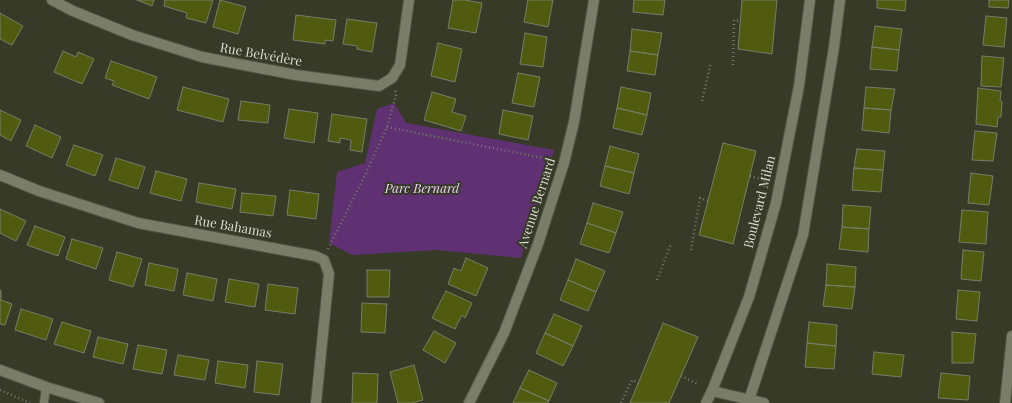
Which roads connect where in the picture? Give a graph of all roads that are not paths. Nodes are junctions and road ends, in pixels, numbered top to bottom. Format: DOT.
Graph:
graph roads {
  1 [pos="52,0"];
  2 [pos="409,0"];
  3 [pos="594,0"];
  4 [pos="810,0"];
  5 [pos="840,0"];
  6 [pos="0,175"];
  7 [pos="1012,336"];
  8 [pos="0,370"];
  9 [pos="46,387"];
  10 [pos="712,391"];
  11 [pos="749,401"];
  12 [pos="44,403"];
  13 [pos="99,403"];
  14 [pos="316,403"];
  15 [pos="469,403"];
  16 [pos="706,403"];
  17 [pos="764,403"];
  18 [pos="1005,403"];
  1 -- 2 [label="street, Rue Belvédère"];
  3 -- 15 [label="street, Avenue Bernard"];
  4 -- 10 [label="street, Boulevard Milan"];
  5 -- 11 [label="street"];
  6 -- 14 [label="street, Rue Bahamas"];
  7 -- 18 [label="street"];
  8 -- 9 [label="street"];
  9 -- 12 [label="lane"];
  9 -- 13 [label="street"];
  10 -- 11 [label="street"];
  10 -- 16 [label="street, Boulevard Milan"];
  11 -- 17 [label="street"];
}
